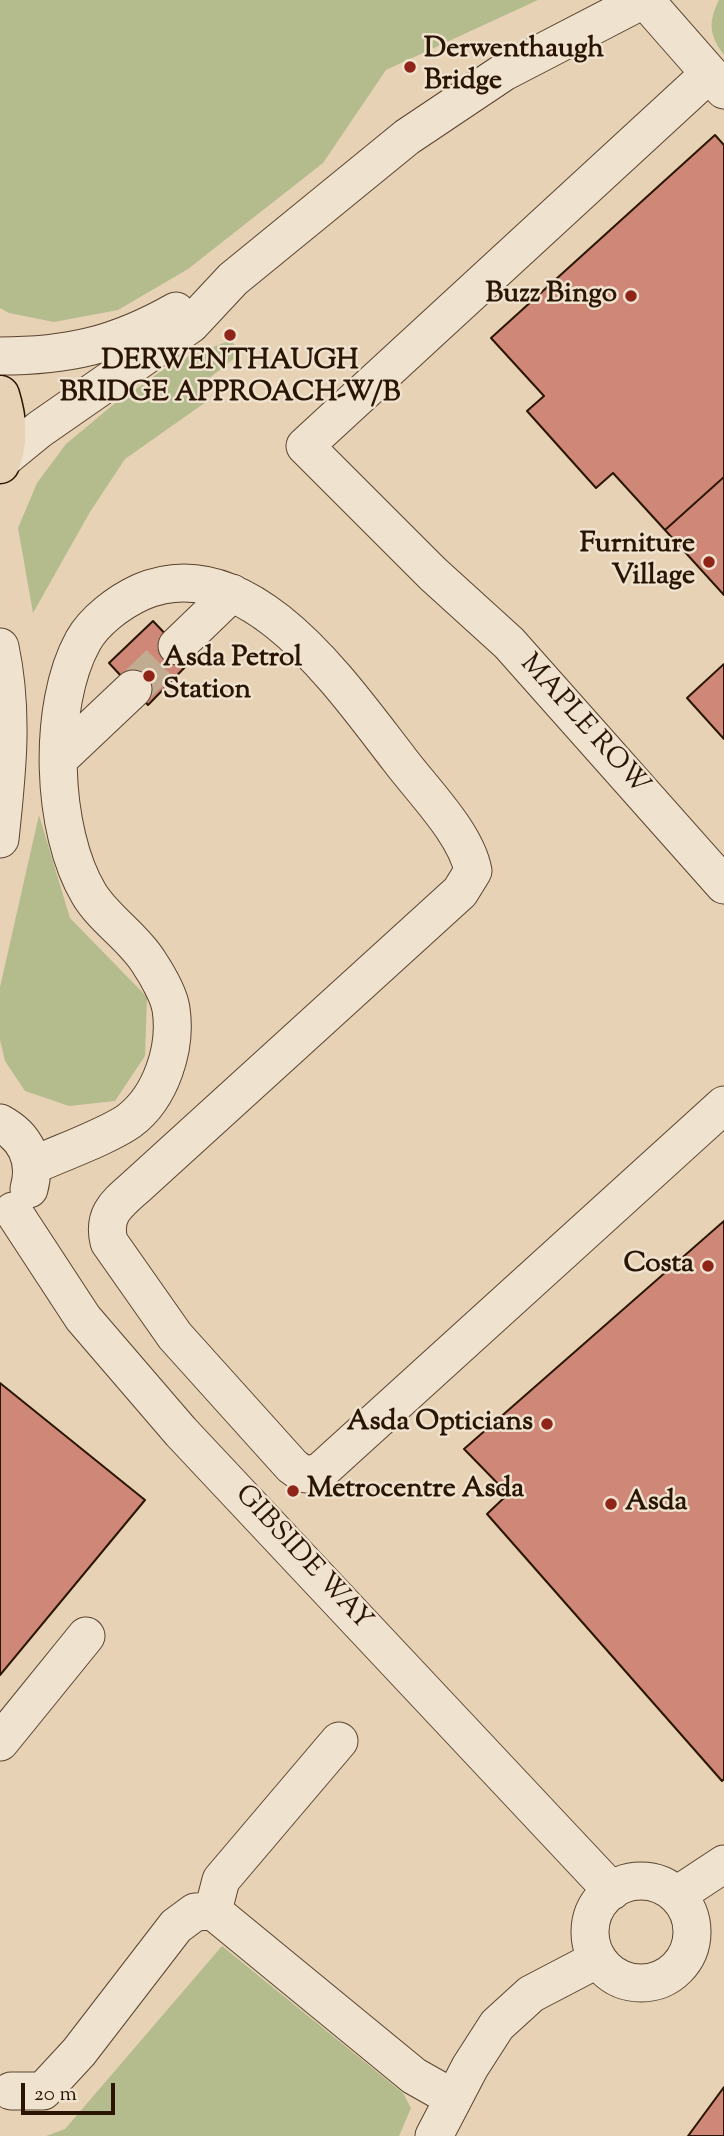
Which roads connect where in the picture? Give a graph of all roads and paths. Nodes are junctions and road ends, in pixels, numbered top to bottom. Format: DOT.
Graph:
graph roads {
  1 [pos="644,0"];
  2 [pos="720,85"];
  3 [pos="233,279"];
  4 [pos="0,356"];
  5 [pos="0,395"];
  6 [pos="1,462"];
  7 [pos="232,593"];
  8 [pos="177,646"];
  9 [pos="0,647"];
  10 [pos="133,689"];
  11 [pos="60,758"];
  12 [pos="0,839"];
  13 [pos="724,885"];
  14 [pos="724,1105"];
  15 [pos="0,1123"];
  16 [pos="32,1166"];
  17 [pos="7,1214"];
  18 [pos="86,1636"];
  19 [pos="339,1741"];
  20 [pos="0,1742"];
  21 [pos="724,1864"];
  22 [pos="612,1891"];
  23 [pos="677,1895"];
  24 [pos="213,1911"];
  25 [pos="598,1959"];
  26 [pos="11,2091"];
  27 [pos="453,2098"];
  28 [pos="433,2136"];
  1 -- 2 [label="street"];
  1 -- 3 [label="street"];
  2 -- 13 [label="street, MAPLE ROW"];
  3 -- 4 [label="street"];
  3 -- 6 [label="street"];
  5 -- 6 [label="main road"];
  7 -- 8 [label="street"];
  7 -- 11 [label="street"];
  7 -- 14 [label="street"];
  9 -- 12 [label="street"];
  10 -- 11 [label="street"];
  11 -- 16 [label="street"];
  15 -- 16 [label="street"];
  16 -- 17 [label="street, GIBSIDE WAY"];
  17 -- 22 [label="street, GIBSIDE WAY"];
  18 -- 20 [label="street"];
  19 -- 24 [label="street"];
  21 -- 23 [label="street"];
  22 -- 23 [label="street"];
  22 -- 25 [label="street"];
  23 -- 25 [label="street"];
  24 -- 26 [label="street"];
  24 -- 27 [label="street"];
  25 -- 27 [label="street"];
  27 -- 28 [label="street"];
}
